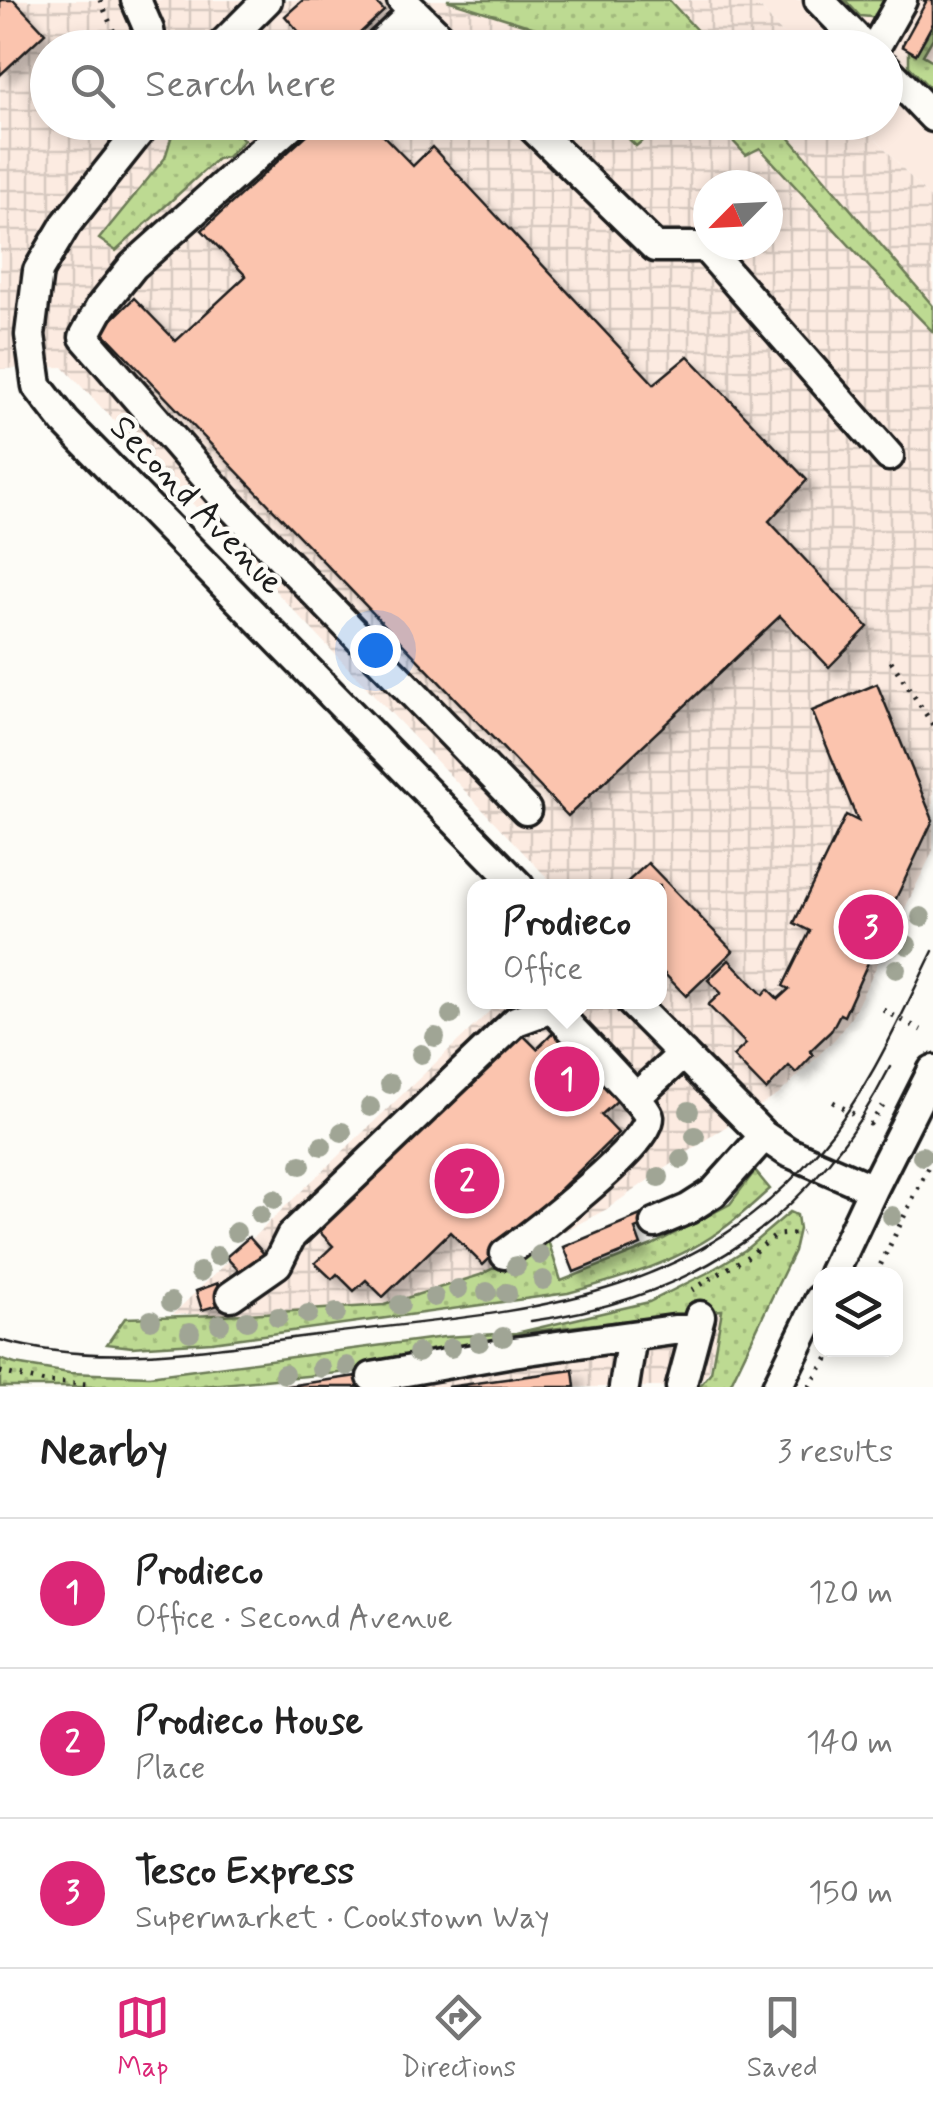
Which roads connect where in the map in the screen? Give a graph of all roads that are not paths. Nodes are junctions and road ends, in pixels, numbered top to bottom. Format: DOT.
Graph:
graph roads {
  1 [pos="136,0"];
  2 [pos="267,0"];
  3 [pos="820,0"];
  4 [pos="902,0"];
  5 [pos="408,6"];
  6 [pos="149,30"];
  7 [pos="238,30"];
  8 [pos="390,30"];
  9 [pos="432,30"];
  10 [pos="849,30"];
  11 [pos="885,30"];
  12 [pos="903,86"];
  13 [pos="933,117"];
  14 [pos="133,140"];
  15 [pos="274,140"];
  16 [pos="545,140"];
  17 [pos="889,456"];
  18 [pos="526,810"];
  19 [pos="512,879"];
  20 [pos="546,1009"];
  21 [pos="559,1009"];
  22 [pos="639,1009"];
  23 [pos="683,1054"];
  24 [pos="933,1070"];
  25 [pos="635,1098"];
  26 [pos="764,1136"];
  27 [pos="873,1189"];
  28 [pos="656,1224"];
  29 [pos="506,1254"];
  30 [pos="836,1267"];
  31 [pos="231,1296"];
  32 [pos="813,1313"];
  33 [pos="632,1336"];
  34 [pos="372,1377"];
  35 [pos="624,1387"];
  36 [pos="681,1387"];
  37 [pos="777,1387"];
  1 -- 6 [label="street"];
  2 -- 7 [label="street"];
  3 -- 10 [label="street"];
  4 -- 11 [label="street"];
  5 -- 8 [label="street"];
  5 -- 9 [label="street"];
  12 -- 13 [label="street"];
  14 -- 19 [label="street, Second Avenue"];
  15 -- 18 [label="street"];
  16 -- 17 [label="street"];
  20 -- 31 [label="street"];
  21 -- 25 [label="street"];
  22 -- 23 [label="street"];
  23 -- 25 [label="street"];
  23 -- 26 [label="street"];
  24 -- 27 [label="street"];
  25 -- 29 [label="street"];
  26 -- 27 [label="street"];
  26 -- 28 [label="street"];
  27 -- 30 [label="street"];
  32 -- 37 [label="street"];
  33 -- 34 [label="street"];
  33 -- 35 [label="street"];
  33 -- 36 [label="street"];
}
